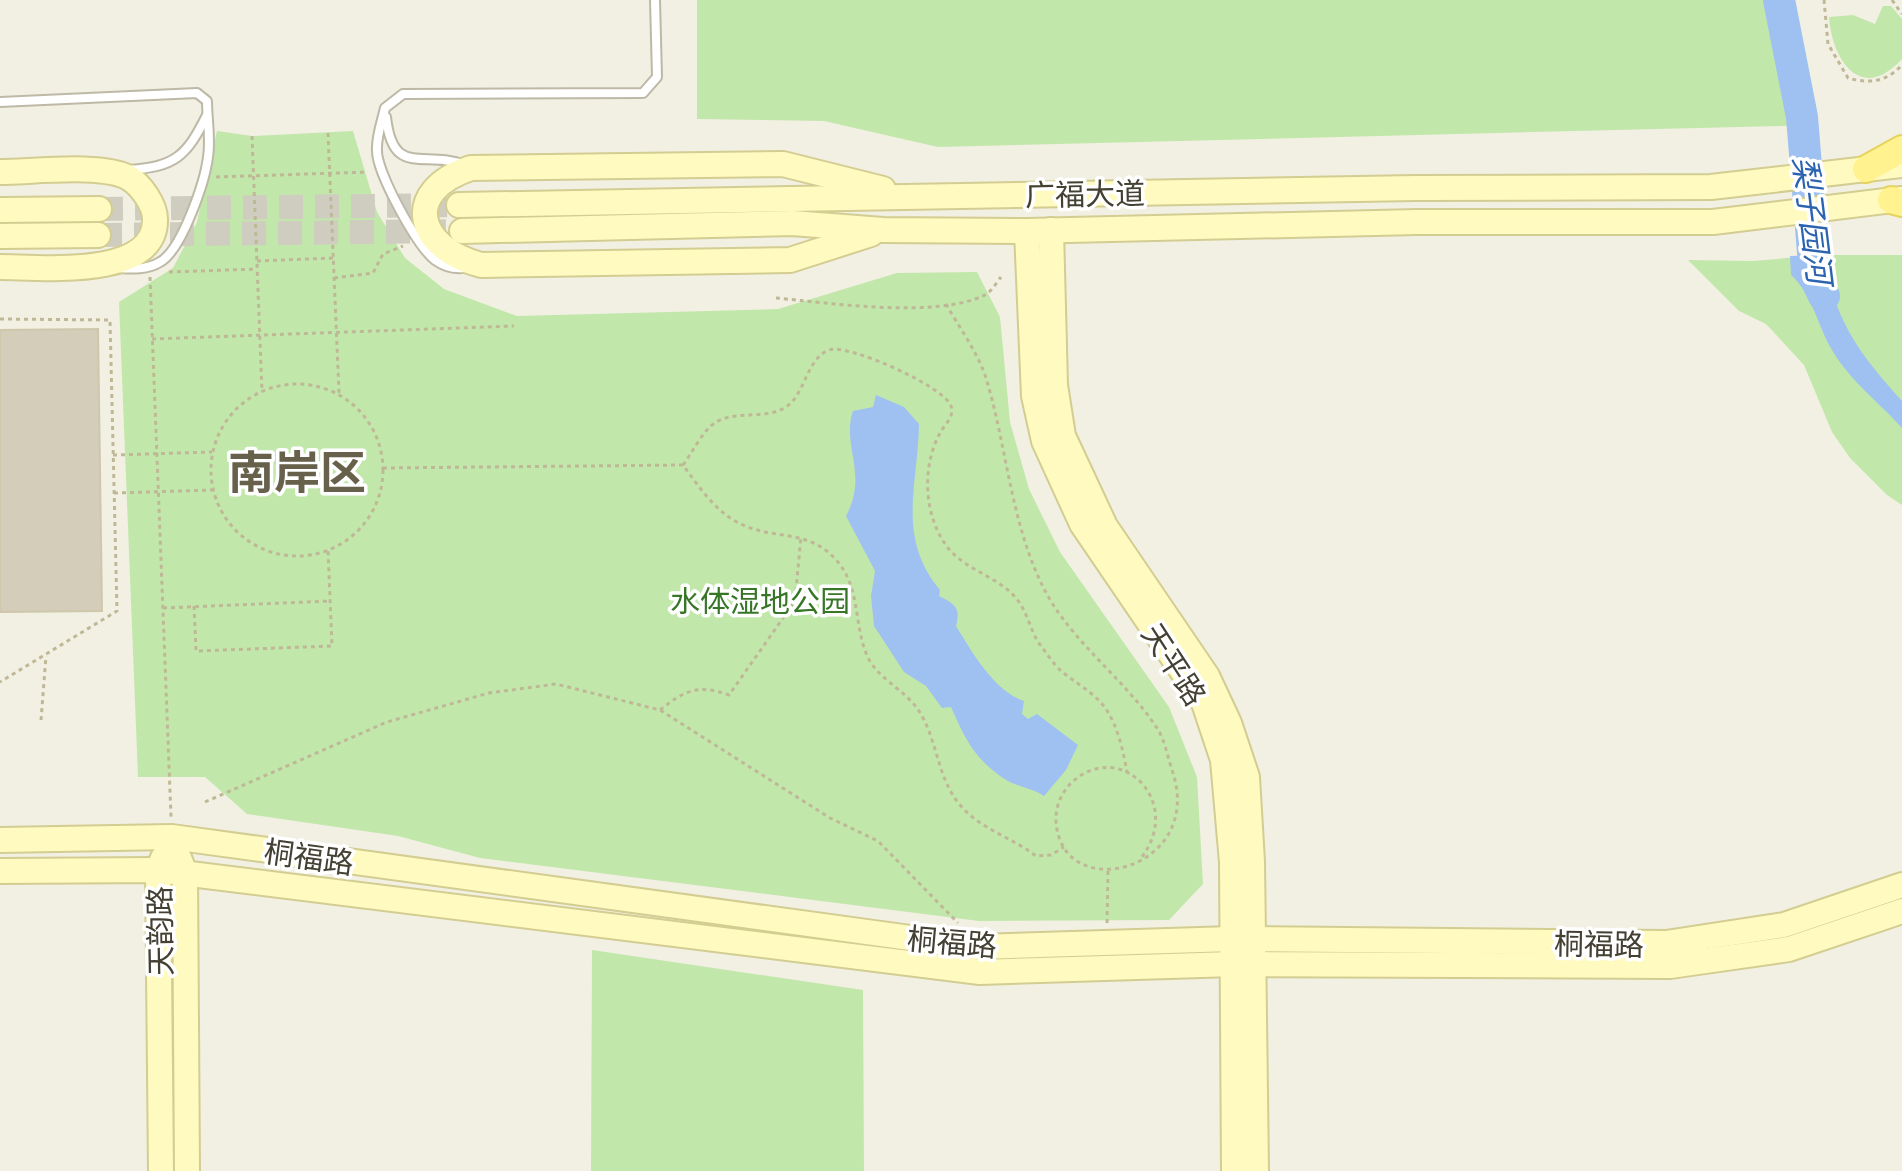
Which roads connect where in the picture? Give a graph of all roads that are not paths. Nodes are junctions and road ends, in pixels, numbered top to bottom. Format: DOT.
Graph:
graph roads {
  1 [pos="655,0"];
  2 [pos="0,102"];
  3 [pos="385,108"];
  4 [pos="207,115"];
  5 [pos="1902,149"];
  6 [pos="1902,165"];
  7 [pos="471,168"];
  8 [pos="1866,169"];
  9 [pos="0,172"];
  10 [pos="104,172"];
  11 [pos="909,196"];
  12 [pos="1898,201"];
  13 [pos="459,205"];
  14 [pos="99,209"];
  15 [pos="0,210"];
  16 [pos="883,230"];
  17 [pos="1039,230"];
  18 [pos="462,231"];
  19 [pos="98,235"];
  20 [pos="0,236"];
  21 [pos="481,265"];
  22 [pos="102,266"];
  23 [pos="0,267"];
  24 [pos="172,837"];
  25 [pos="0,840"];
  26 [pos="158,870"];
  27 [pos="0,871"];
  28 [pos="185,873"];
  29 [pos="1902,885"];
  30 [pos="1902,911"];
  31 [pos="1242,952"];
  32 [pos="161,1171"];
  33 [pos="187,1171"];
  34 [pos="1234,1171"];
  35 [pos="1256,1171"];
  1 -- 3 [label="lane"];
  2 -- 4 [label="lane"];
  3 -- 7 [label="lane"];
  3 -- 21 [label="lane"];
  4 -- 10 [label="lane"];
  4 -- 22 [label="lane"];
  5 -- 8 [label="main road"];
  6 -- 8 [label="street"];
  7 -- 11 [label="street"];
  7 -- 21 [label="street"];
  8 -- 11 [label="street, 广福大道"];
  9 -- 10 [label="street"];
  10 -- 22 [label="street"];
  11 -- 13 [label="street, 广福大道"];
  12 -- 17 [label="street, 广福大道"];
  14 -- 15 [label="street"];
  16 -- 17 [label="street, 广福大道"];
  16 -- 18 [label="street, 广福大道"];
  16 -- 21 [label="street"];
  17 -- 31 [label="street, 天平路"];
  19 -- 20 [label="street"];
  22 -- 23 [label="street"];
  24 -- 25 [label="street, 桐福路"];
  24 -- 26 [label="street, 天韵路"];
  24 -- 28 [label="street, 天韵路"];
  24 -- 31 [label="street, 桐福路"];
  26 -- 27 [label="street, 桐福路"];
  26 -- 28 [label="street, 桐福路"];
  26 -- 32 [label="street, 天韵路"];
  28 -- 31 [label="street, 桐福路"];
  28 -- 33 [label="street, 天韵路"];
  29 -- 31 [label="street, 桐福路"];
  30 -- 31 [label="street, 桐福路"];
  31 -- 34 [label="street, 天平路"];
  31 -- 35 [label="street, 天平路"];
}
